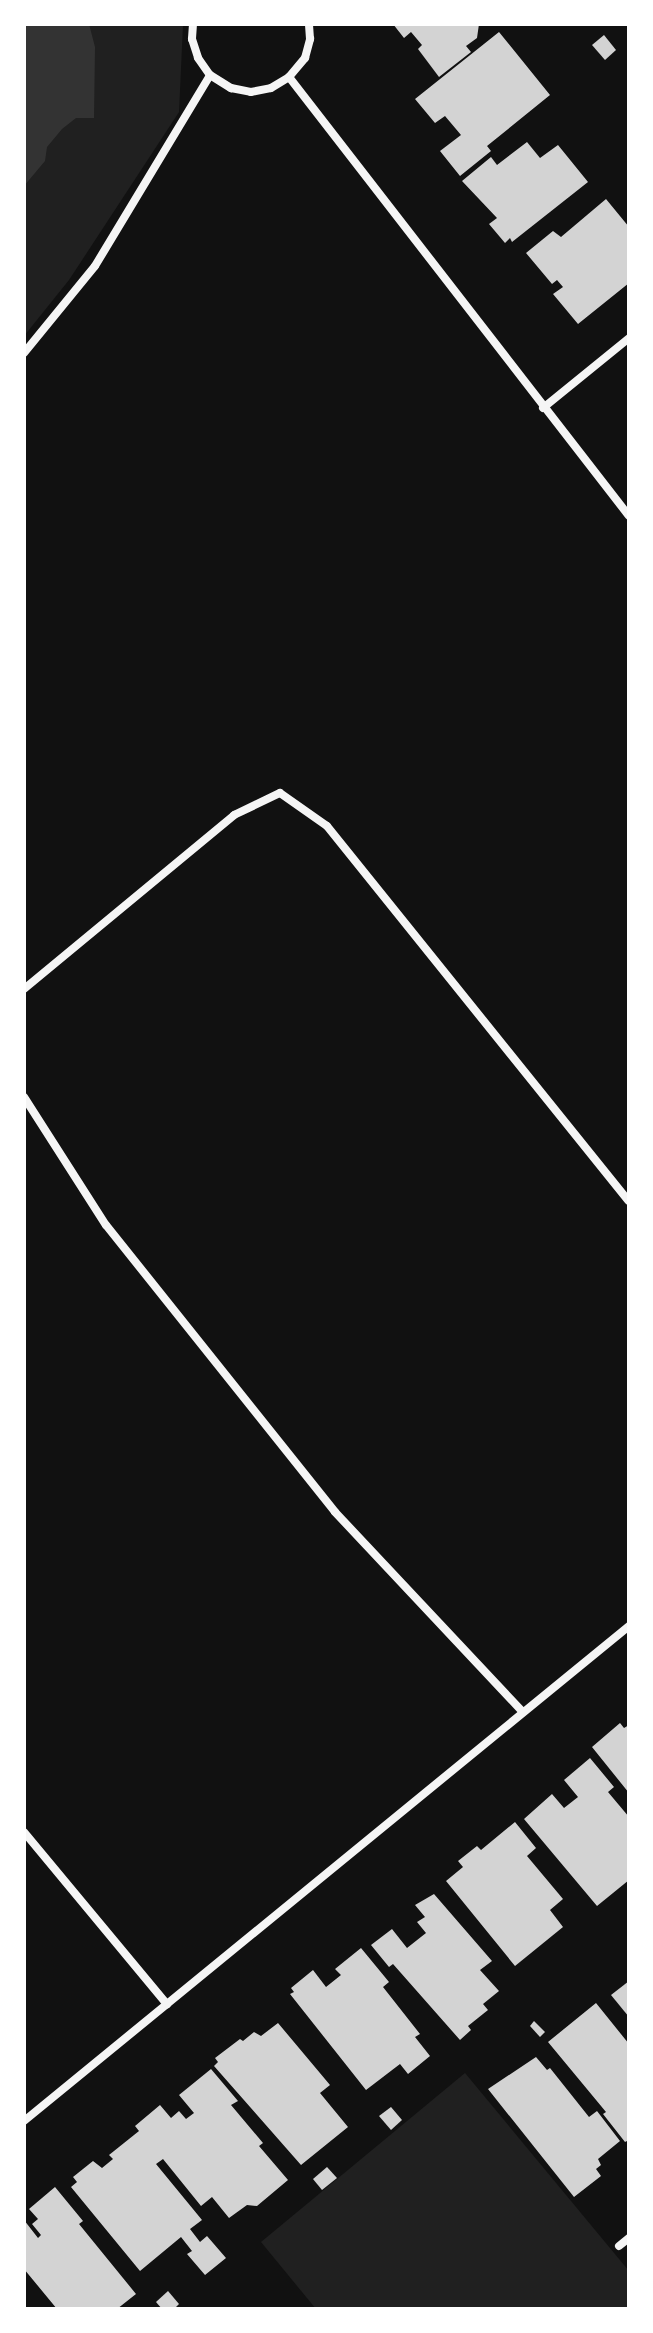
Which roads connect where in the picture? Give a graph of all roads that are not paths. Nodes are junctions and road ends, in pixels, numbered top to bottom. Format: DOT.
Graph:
graph roads {
  1 [pos="193,24"];
  2 [pos="309,24"];
  3 [pos="210,75"];
  4 [pos="289,77"];
  5 [pos="629,338"];
  6 [pos="24,353"];
  7 [pos="543,408"];
  8 [pos="629,516"];
  9 [pos="24,989"];
  10 [pos="24,1097"];
  11 [pos="629,1201"];
  12 [pos="629,1626"];
  13 [pos="523,1712"];
  14 [pos="24,1832"];
  15 [pos="167,2004"];
  16 [pos="24,2121"];
  17 [pos="629,2238"];
  18 [pos="619,2246"];
  1 -- 3 [label="street"];
  2 -- 4 [label="street"];
  3 -- 4 [label="street"];
  3 -- 6 [label="street"];
  4 -- 7 [label="street"];
  5 -- 7 [label="street"];
  7 -- 8 [label="street"];
  9 -- 11 [label="street"];
  10 -- 13 [label="street"];
  12 -- 13 [label="street"];
  13 -- 15 [label="street"];
  14 -- 15 [label="street"];
  15 -- 16 [label="street"];
  17 -- 18 [label="street"];
}
